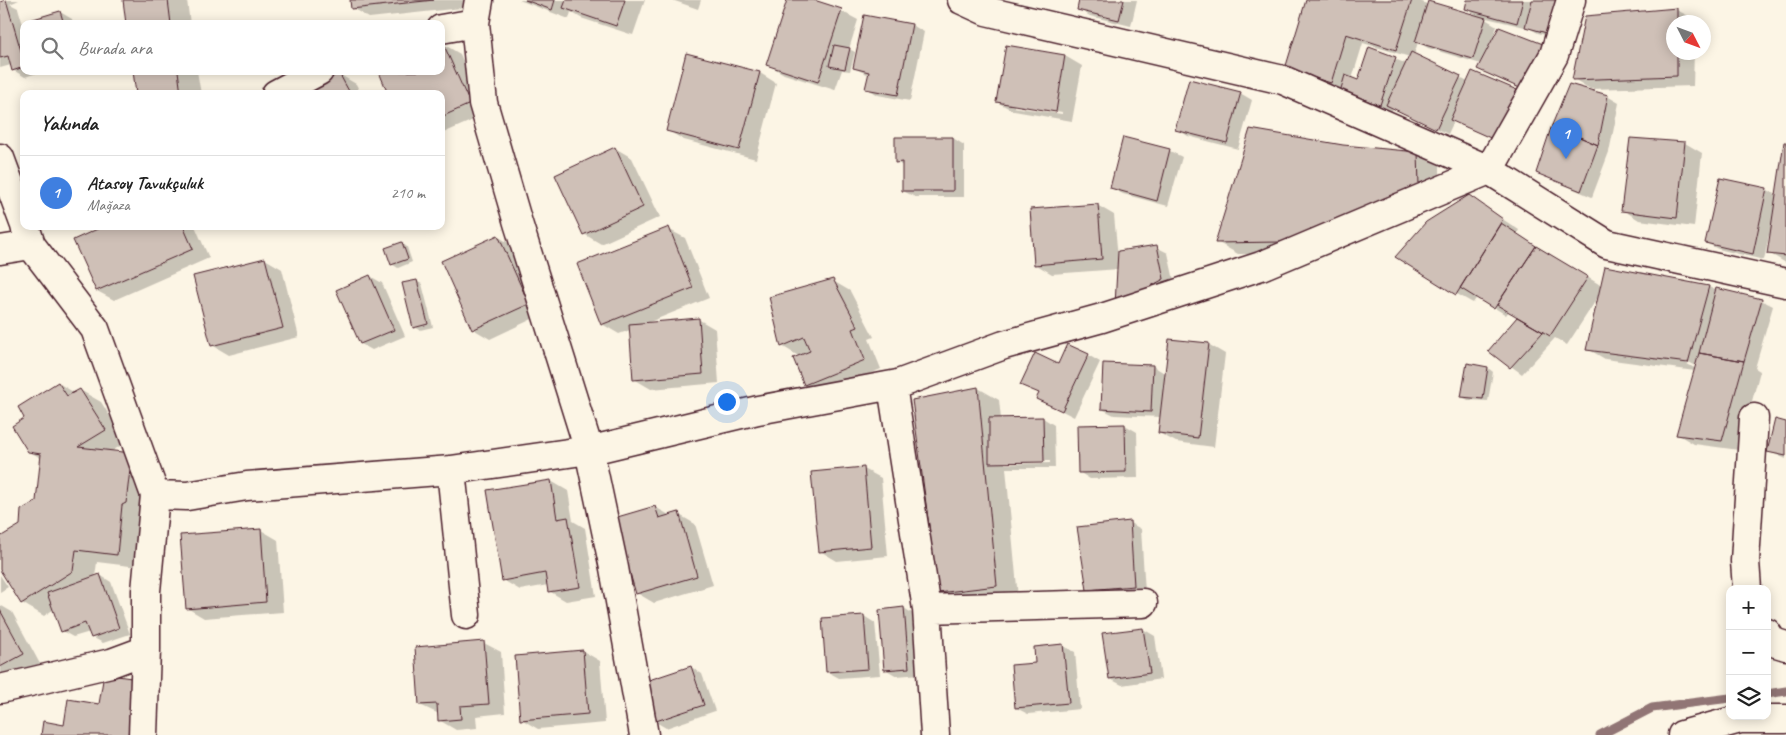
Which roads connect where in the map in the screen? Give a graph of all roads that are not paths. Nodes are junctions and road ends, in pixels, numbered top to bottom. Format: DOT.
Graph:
graph roads {
  1 [pos="962,0"];
  2 [pos="1571,0"];
  3 [pos="477,11"];
  4 [pos="445,26"];
  5 [pos="311,75"];
  6 [pos="283,90"];
  7 [pos="0,158"];
  8 [pos="1489,170"];
  9 [pos="20,214"];
  10 [pos="26,231"];
  11 [pos="0,250"];
  12 [pos="1786,283"];
  13 [pos="892,386"];
  14 [pos="1754,418"];
  15 [pos="589,450"];
  16 [pos="452,470"];
  17 [pos="155,495"];
  18 [pos="1747,585"];
  19 [pos="1143,603"];
  20 [pos="927,609"];
  21 [pos="466,615"];
  22 [pos="1771,639"];
  23 [pos="1786,646"];
  24 [pos="146,650"];
  25 [pos="0,689"];
  26 [pos="1786,719"];
  27 [pos="143,735"];
  28 [pos="644,735"];
  29 [pos="935,735"];
  30 [pos="1682,735"];
  1 -- 8 [label="street"];
  2 -- 8 [label="street"];
  3 -- 4 [label="street"];
  3 -- 15 [label="street"];
  5 -- 6 [label="street"];
  7 -- 9 [label="street"];
  8 -- 12 [label="street"];
  8 -- 13 [label="street"];
  10 -- 11 [label="street"];
  10 -- 17 [label="street"];
  13 -- 15 [label="street"];
  13 -- 20 [label="street"];
  14 -- 18 [label="street"];
  15 -- 16 [label="street"];
  15 -- 28 [label="street"];
  16 -- 17 [label="street"];
  16 -- 21 [label="street"];
  17 -- 24 [label="street"];
  19 -- 20 [label="street"];
  20 -- 29 [label="street"];
  22 -- 23 [label="street"];
  24 -- 25 [label="street"];
  24 -- 27 [label="street"];
  26 -- 30 [label="street"];
}
